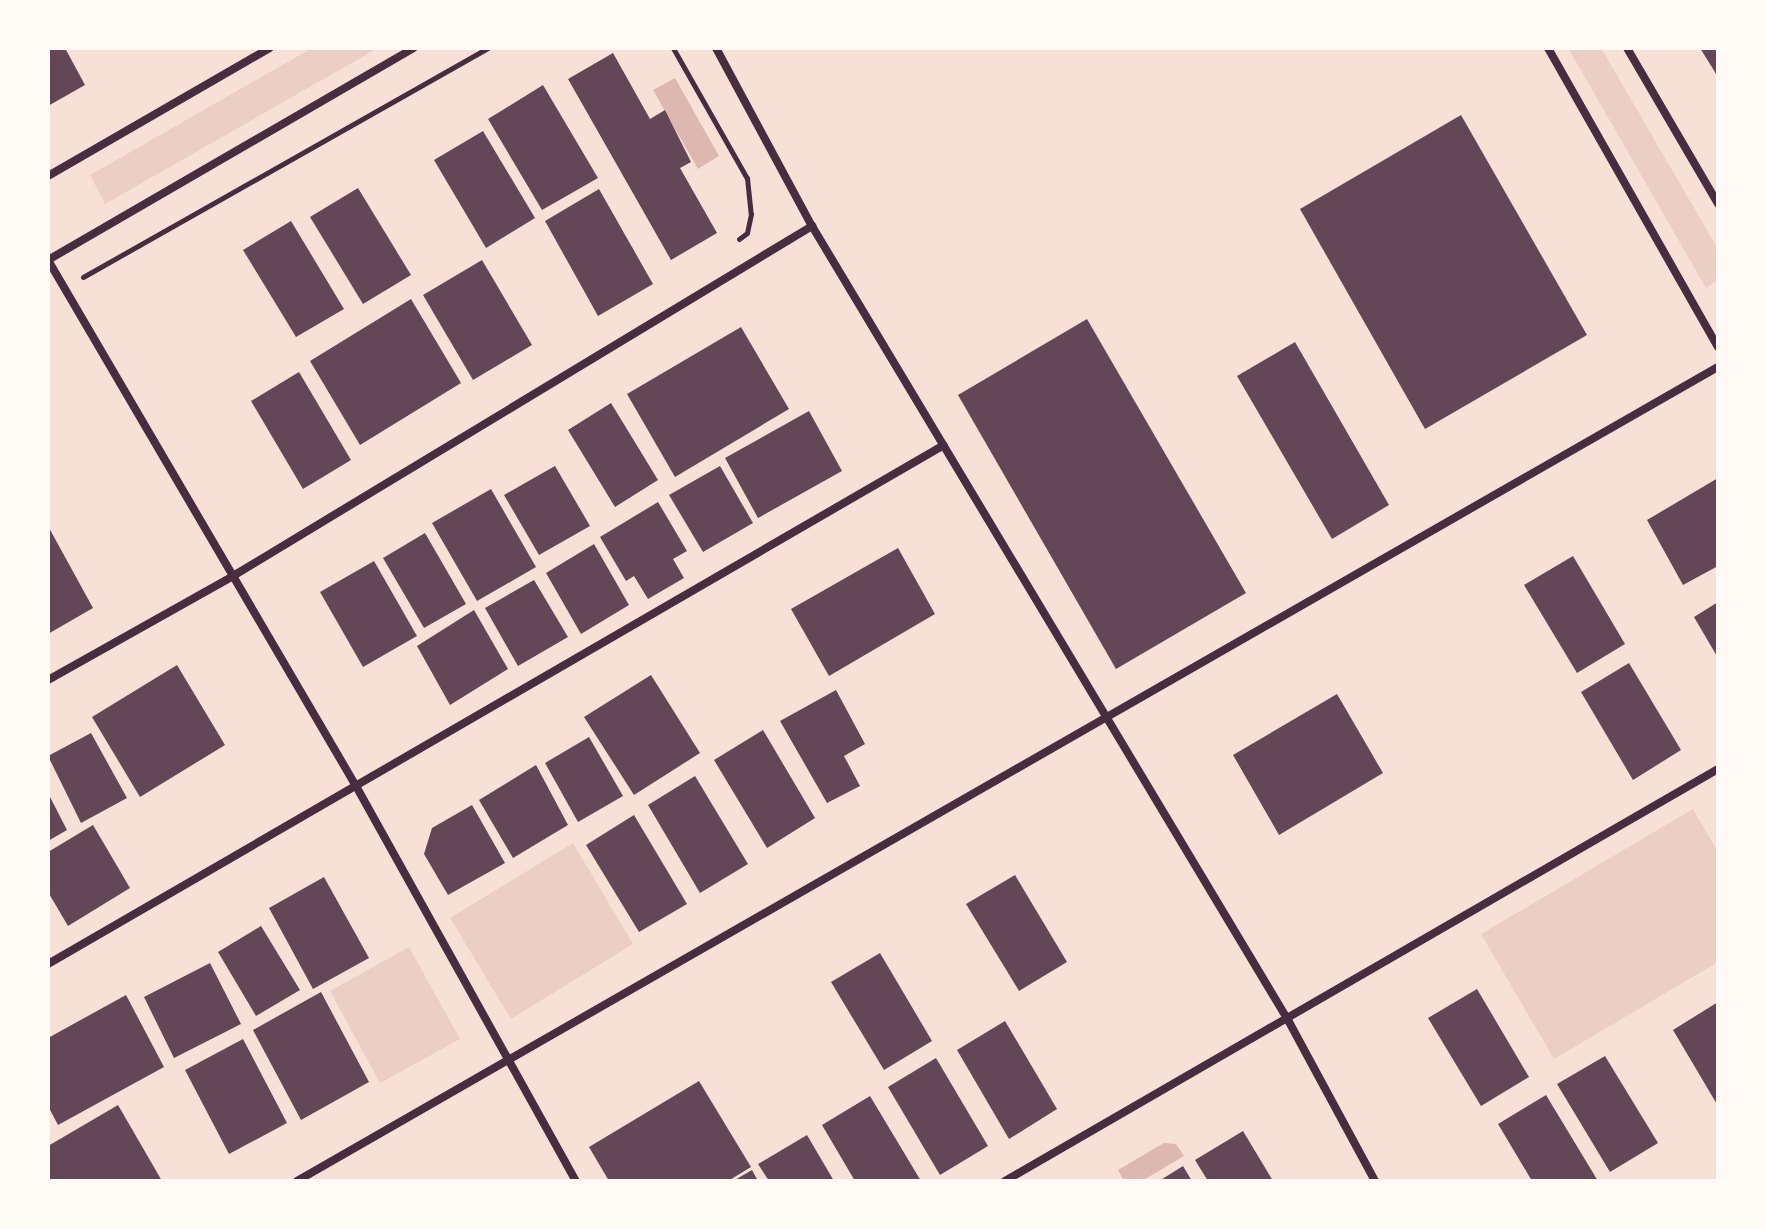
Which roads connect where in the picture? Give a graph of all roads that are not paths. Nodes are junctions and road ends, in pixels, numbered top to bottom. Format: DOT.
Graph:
graph roads {
  1 [pos="270,48"];
  2 [pos="413,48"];
  3 [pos="716,48"];
  4 [pos="1548,48"];
  5 [pos="1627,48"];
  6 [pos="48,176"];
  7 [pos="1718,204"];
  8 [pos="812,226"];
  9 [pos="48,260"];
  10 [pos="1718,347"];
  11 [pos="1718,367"];
  12 [pos="944,445"];
  13 [pos="233,576"];
  14 [pos="48,680"];
  15 [pos="1107,719"];
  16 [pos="1718,769"];
  17 [pos="356,786"];
  18 [pos="48,964"];
  19 [pos="1288,1020"];
  20 [pos="507,1062"];
  21 [pos="297,1181"];
  22 [pos="576,1181"];
  23 [pos="1005,1181"];
  24 [pos="1375,1181"];
  1 -- 6 [label="street"];
  2 -- 9 [label="street"];
  3 -- 8 [label="street"];
  4 -- 10 [label="street"];
  5 -- 7 [label="street"];
  8 -- 12 [label="street"];
  8 -- 13 [label="street"];
  9 -- 13 [label="street"];
  11 -- 15 [label="street"];
  12 -- 15 [label="street"];
  12 -- 17 [label="street"];
  13 -- 14 [label="street"];
  13 -- 17 [label="street"];
  15 -- 19 [label="street"];
  15 -- 20 [label="street"];
  16 -- 19 [label="street"];
  17 -- 18 [label="street"];
  17 -- 20 [label="street"];
  19 -- 23 [label="street"];
  19 -- 24 [label="street"];
  20 -- 21 [label="street"];
  20 -- 22 [label="street"];
}
